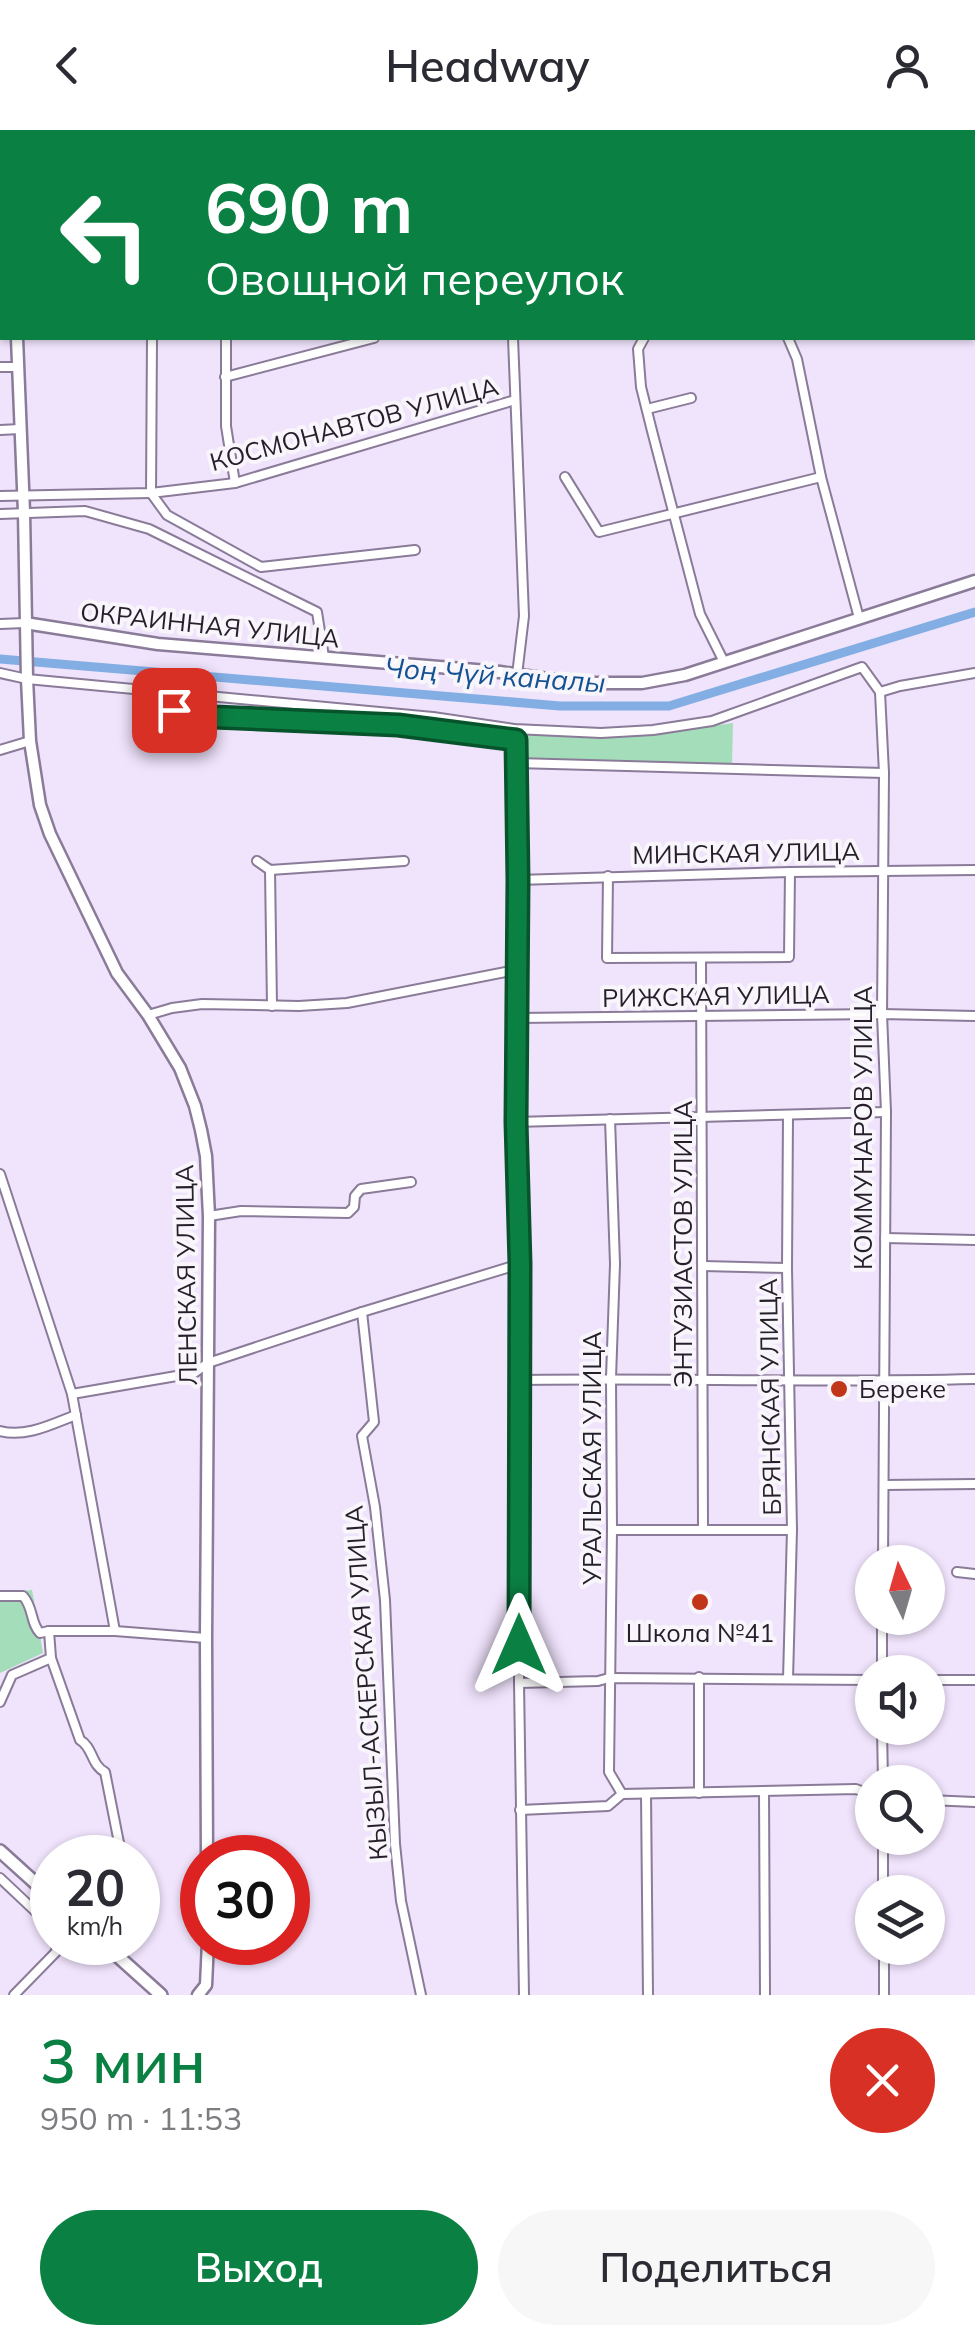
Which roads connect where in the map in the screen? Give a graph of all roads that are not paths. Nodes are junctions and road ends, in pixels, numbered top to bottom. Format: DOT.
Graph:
graph roads {
  1 [pos="16,340"];
  2 [pos="152,340"];
  3 [pos="226,340"];
  4 [pos="366,340"];
  5 [pos="513,340"];
  6 [pos="643,340"];
  7 [pos="789,340"];
  8 [pos="0,367"];
  9 [pos="17,368"];
  10 [pos="225,377"];
  11 [pos="691,398"];
  12 [pos="516,400"];
  13 [pos="647,409"];
  14 [pos="20,429"];
  15 [pos="0,430"];
  16 [pos="565,477"];
  17 [pos="821,477"];
  18 [pos="235,483"];
  19 [pos="151,493"];
  20 [pos="23,494"];
  21 [pos="0,496"];
  22 [pos="24,512"];
  23 [pos="672,513"];
  24 [pos="0,514"];
  25 [pos="415,550"];
  26 [pos="975,581"];
  27 [pos="859,618"];
  28 [pos="0,624"];
  29 [pos="25,625"];
  30 [pos="324,657"];
  31 [pos="724,662"];
  32 [pos="0,673"];
  33 [pos="517,674"];
  34 [pos="975,674"];
  35 [pos="27,676"];
  36 [pos="161,690"];
  37 [pos="880,692"];
  38 [pos="174,710"];
  39 [pos="514,729"];
  40 [pos="171,730"];
  41 [pos="516,740"];
  42 [pos="30,741"];
  43 [pos="0,750"];
  44 [pos="516,763"];
  45 [pos="884,773"];
  46 [pos="404,861"];
  47 [pos="257,862"];
  48 [pos="270,870"];
  49 [pos="883,870"];
  50 [pos="975,870"];
  51 [pos="790,872"];
  52 [pos="608,876"];
  53 [pos="518,880"];
  54 [pos="701,958"];
  55 [pos="516,970"];
  56 [pos="272,1006"];
  57 [pos="148,1014"];
  58 [pos="882,1014"];
  59 [pos="975,1016"];
  60 [pos="517,1018"];
  61 [pos="702,1018"];
  62 [pos="886,1112"];
  63 [pos="788,1115"];
  64 [pos="703,1116"];
  65 [pos="610,1118"];
  66 [pos="516,1122"];
  67 [pos="0,1174"];
  68 [pos="411,1182"];
  69 [pos="209,1216"];
  70 [pos="885,1238"];
  71 [pos="975,1240"];
  72 [pos="520,1264"];
  73 [pos="703,1266"];
  74 [pos="787,1268"];
  75 [pos="362,1312"];
  76 [pos="208,1363"];
  77 [pos="610,1378"];
  78 [pos="703,1378"];
  79 [pos="975,1379"];
  80 [pos="519,1380"];
  81 [pos="789,1380"];
  82 [pos="882,1382"];
  83 [pos="72,1394"];
  84 [pos="76,1416"];
  85 [pos="0,1431"];
  86 [pos="975,1484"];
  87 [pos="884,1485"];
  88 [pos="612,1530"];
  89 [pos="703,1530"];
  90 [pos="792,1530"];
  91 [pos="883,1545"];
  92 [pos="957,1572"];
  93 [pos="975,1574"];
  94 [pos="0,1596"];
  95 [pos="49,1631"];
  96 [pos="115,1631"];
  97 [pos="206,1638"];
  98 [pos="50,1658"];
  99 [pos="699,1677"];
  100 [pos="609,1678"];
  101 [pos="788,1679"];
  102 [pos="855,1680"];
  103 [pos="945,1680"];
  104 [pos="975,1680"];
  105 [pos="519,1683"];
  106 [pos="0,1702"];
  107 [pos="855,1790"];
  108 [pos="764,1791"];
  109 [pos="699,1793"];
  110 [pos="622,1794"];
  111 [pos="646,1794"];
  112 [pos="945,1801"];
  113 [pos="975,1802"];
  114 [pos="520,1810"];
  115 [pos="117,1835"];
  116 [pos="207,1835"];
  117 [pos="0,1851"];
  118 [pos="0,1878"];
  119 [pos="30,1878"];
  120 [pos="30,1906"];
  121 [pos="43,1965"];
  122 [pos="128,1965"];
  123 [pos="208,1965"];
  124 [pos="884,1965"];
  125 [pos="203,1993"];
  126 [pos="14,1995"];
  127 [pos="161,1995"];
  128 [pos="421,1995"];
  129 [pos="524,1995"];
  130 [pos="648,1995"];
  131 [pos="764,1995"];
  132 [pos="884,1995"];
  1 -- 9 [label="main road, ЛЕНСКАЯ УЛИЦА"];
  2 -- 19 [label="street"];
  3 -- 10 [label="street"];
  4 -- 10 [label="street"];
  5 -- 12 [label="street"];
  6 -- 13 [label="street"];
  7 -- 17 [label="street"];
  8 -- 9 [label="street"];
  9 -- 14 [label="main road, ЛЕНСКАЯ УЛИЦА"];
  10 -- 18 [label="street"];
  11 -- 13 [label="street"];
  12 -- 18 [label="street, КОСМОНАВТОВ УЛИЦА"];
  12 -- 33 [label="street"];
  13 -- 23 [label="street"];
  14 -- 15 [label="street"];
  14 -- 20 [label="main road, ЛЕНСКАЯ УЛИЦА"];
  16 -- 23 [label="street"];
  17 -- 23 [label="street"];
  17 -- 27 [label="street"];
  18 -- 19 [label="street, КОСМОНАВТОВ УЛИЦА"];
  19 -- 20 [label="street, КОСМОНАВТОВ УЛИЦА"];
  19 -- 25 [label="street"];
  20 -- 21 [label="street, КОСМОНАВТОВ УЛИЦА"];
  20 -- 22 [label="main road, ЛЕНСКАЯ УЛИЦА"];
  22 -- 24 [label="street"];
  22 -- 29 [label="main road, ЛЕНСКАЯ УЛИЦА"];
  22 -- 30 [label="street"];
  23 -- 31 [label="street"];
  26 -- 27 [label="main road, ОКРАИННАЯ УЛИЦА"];
  27 -- 31 [label="main road, ОКРАИННАЯ УЛИЦА"];
  28 -- 29 [label="street"];
  29 -- 30 [label="main road, ОКРАИННАЯ УЛИЦА"];
  29 -- 35 [label="main road, ЛЕНСКАЯ УЛИЦА"];
  30 -- 33 [label="main road, ОКРАИННАЯ УЛИЦА"];
  31 -- 33 [label="main road, ОКРАИННАЯ УЛИЦА"];
  32 -- 35 [label="street"];
  34 -- 37 [label="street"];
  35 -- 36 [label="street"];
  35 -- 42 [label="main road, ЛЕНСКАЯ УЛИЦА"];
  36 -- 38 [label="street"];
  36 -- 39 [label="street"];
  37 -- 39 [label="street"];
  37 -- 45 [label="street, КОММУНАРОВ УЛИЦА"];
  38 -- 40 [label="street"];
  38 -- 41 [label="street"];
  39 -- 41 [label="street"];
  41 -- 44 [label="street"];
  42 -- 43 [label="street"];
  42 -- 57 [label="main road, ЛЕНСКАЯ УЛИЦА"];
  44 -- 45 [label="street"];
  44 -- 53 [label="street"];
  45 -- 49 [label="street, КОММУНАРОВ УЛИЦА"];
  46 -- 48 [label="street"];
  47 -- 48 [label="street"];
  48 -- 56 [label="street"];
  49 -- 50 [label="street, МИНСКАЯ УЛИЦА"];
  49 -- 51 [label="street, МИНСКАЯ УЛИЦА"];
  49 -- 58 [label="street, КОММУНАРОВ УЛИЦА"];
  51 -- 52 [label="street, МИНСКАЯ УЛИЦА"];
  51 -- 54 [label="street"];
  52 -- 53 [label="street, МИНСКАЯ УЛИЦА"];
  52 -- 54 [label="street"];
  53 -- 55 [label="street"];
  54 -- 61 [label="street, ЭНТУЗИАСТОВ УЛИЦА"];
  55 -- 56 [label="street"];
  55 -- 60 [label="street"];
  56 -- 57 [label="street"];
  57 -- 69 [label="main road, ЛЕНСКАЯ УЛИЦА"];
  58 -- 59 [label="street, РИЖСКАЯ УЛИЦА"];
  58 -- 61 [label="street, РИЖСКАЯ УЛИЦА"];
  58 -- 62 [label="street, КОММУНАРОВ УЛИЦА"];
  60 -- 61 [label="street, РИЖСКАЯ УЛИЦА"];
  60 -- 66 [label="street"];
  61 -- 64 [label="street, ЭНТУЗИАСТОВ УЛИЦА"];
  62 -- 63 [label="street"];
  62 -- 70 [label="street, КОММУНАРОВ УЛИЦА"];
  63 -- 64 [label="street"];
  63 -- 74 [label="street, БРЯНСКАЯ УЛИЦА"];
  64 -- 65 [label="street"];
  64 -- 73 [label="street, ЭНТУЗИАСТОВ УЛИЦА"];
  65 -- 66 [label="street"];
  65 -- 77 [label="street, УРАЛЬСКАЯ УЛИЦА"];
  66 -- 72 [label="street"];
  67 -- 83 [label="street"];
  68 -- 69 [label="street"];
  69 -- 76 [label="main road, ЛЕНСКАЯ УЛИЦА"];
  70 -- 71 [label="street"];
  70 -- 82 [label="street, КОММУНАРОВ УЛИЦА"];
  72 -- 75 [label="street"];
  72 -- 80 [label="street"];
  73 -- 74 [label="street"];
  73 -- 78 [label="street, ЭНТУЗИАСТОВ УЛИЦА"];
  74 -- 81 [label="street, БРЯНСКАЯ УЛИЦА"];
  75 -- 76 [label="street"];
  75 -- 128 [label="street, КЫЗЫЛ-АСКЕРСКАЯ УЛИЦА"];
  76 -- 83 [label="street"];
  76 -- 97 [label="main road, ЛЕНСКАЯ УЛИЦА"];
  77 -- 78 [label="street"];
  77 -- 80 [label="street"];
  77 -- 88 [label="street, УРАЛЬСКАЯ УЛИЦА"];
  78 -- 81 [label="street"];
  78 -- 89 [label="street, ЭНТУЗИАСТОВ УЛИЦА"];
  79 -- 82 [label="street"];
  80 -- 105 [label="street"];
  81 -- 82 [label="street"];
  81 -- 90 [label="street, БРЯНСКАЯ УЛИЦА"];
  82 -- 87 [label="street, КОММУНАРОВ УЛИЦА"];
  83 -- 84 [label="street"];
  84 -- 85 [label="street"];
  84 -- 96 [label="street"];
  86 -- 87 [label="street"];
  87 -- 91 [label="street, КОММУНАРОВ УЛИЦА"];
  88 -- 89 [label="street"];
  88 -- 100 [label="street, УРАЛЬСКАЯ УЛИЦА"];
  89 -- 90 [label="street"];
  90 -- 101 [label="street, БРЯНСКАЯ УЛИЦА"];
  92 -- 93 [label="street"];
  94 -- 95 [label="street"];
  95 -- 96 [label="street"];
  95 -- 98 [label="street"];
  96 -- 97 [label="street"];
  97 -- 116 [label="main road, ЛЕНСКАЯ УЛИЦА"];
  98 -- 106 [label="street"];
  98 -- 115 [label="street"];
  99 -- 100 [label="street"];
  99 -- 101 [label="street"];
  99 -- 109 [label="street"];
  100 -- 105 [label="street"];
  100 -- 110 [label="street, УРАЛЬСКАЯ УЛИЦА"];
  101 -- 102 [label="street"];
  103 -- 104 [label="street"];
  105 -- 114 [label="street"];
  107 -- 108 [label="street"];
  108 -- 109 [label="street"];
  108 -- 131 [label="street"];
  109 -- 111 [label="street"];
  110 -- 111 [label="street"];
  110 -- 114 [label="street"];
  111 -- 130 [label="street"];
  112 -- 113 [label="street"];
  114 -- 129 [label="street"];
  117 -- 119 [label="main road"];
  118 -- 120 [label="street"];
  121 -- 126 [label="street"];
  122 -- 127 [label="main road"];
  123 -- 125 [label="main road"];
  124 -- 132 [label="street"];
}
